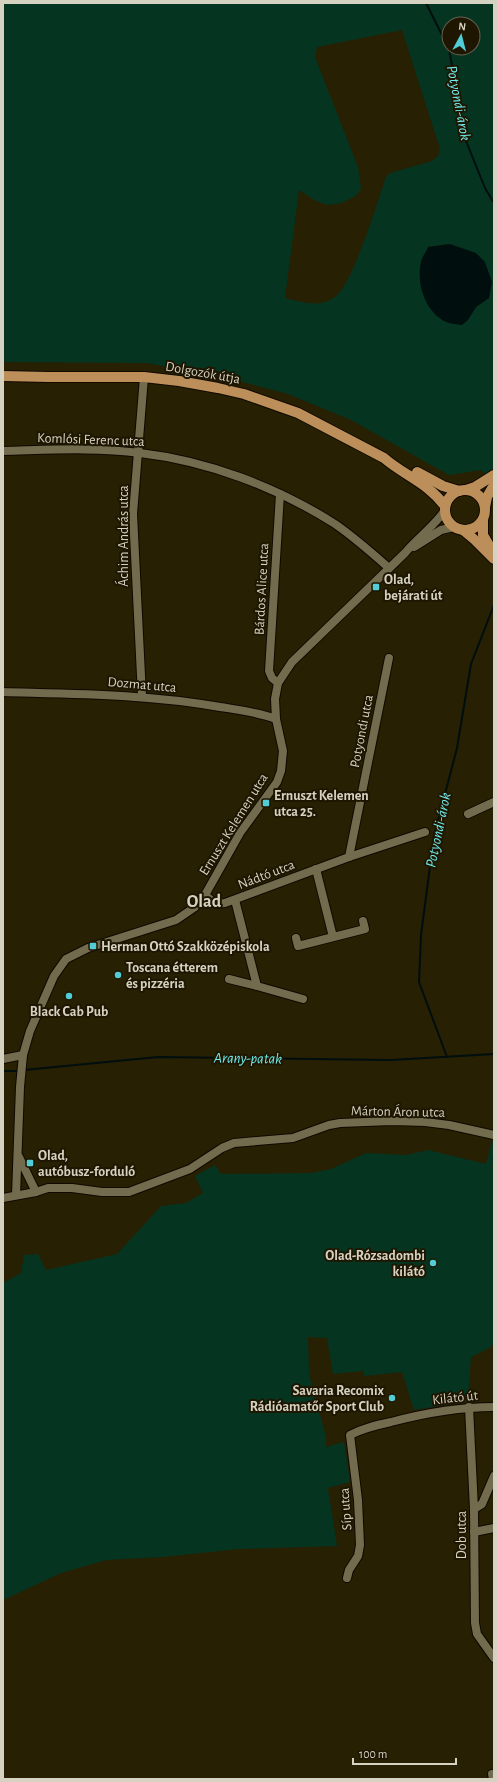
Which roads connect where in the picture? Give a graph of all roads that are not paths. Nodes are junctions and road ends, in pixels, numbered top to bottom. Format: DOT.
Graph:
graph roads {
  1 [pos="3,376"];
  2 [pos="144,377"];
  3 [pos="3,451"];
  4 [pos="138,452"];
  5 [pos="384,458"];
  6 [pos="494,475"];
  7 [pos="494,485"];
  8 [pos="462,490"];
  9 [pos="280,494"];
  10 [pos="485,507"];
  11 [pos="445,508"];
  12 [pos="484,518"];
  13 [pos="458,529"];
  14 [pos="405,553"];
  15 [pos="494,554"];
  16 [pos="494,560"];
  17 [pos="389,568"];
  18 [pos="389,658"];
  19 [pos="278,683"];
  20 [pos="3,692"];
  21 [pos="142,696"];
  22 [pos="276,719"];
  23 [pos="494,802"];
  24 [pos="468,814"];
  25 [pos="425,832"];
  26 [pos="350,856"];
  27 [pos="316,869"];
  28 [pos="205,895"];
  29 [pos="235,900"];
  30 [pos="363,921"];
  31 [pos="333,937"];
  32 [pos="296,938"];
  33 [pos="229,979"];
  34 [pos="257,986"];
  35 [pos="303,999"];
  36 [pos="23,1058"];
  37 [pos="3,1059"];
  38 [pos="494,1135"];
  39 [pos="18,1151"];
  40 [pos="36,1192"];
  41 [pos="16,1195"];
  42 [pos="3,1198"];
  43 [pos="494,1406"];
  44 [pos="469,1407"];
  45 [pos="350,1435"];
  46 [pos="494,1476"];
  47 [pos="474,1509"];
  48 [pos="494,1528"];
  49 [pos="474,1532"];
  50 [pos="347,1578"];
  51 [pos="494,1658"];
  1 -- 2 [label="main road, Dolgozók útja"];
  2 -- 4 [label="street, Áchim András utca"];
  2 -- 5 [label="main road, Dolgozók útja"];
  3 -- 4 [label="street, Komlósi Ferenc utca"];
  4 -- 9 [label="street, Komlósi Ferenc utca"];
  4 -- 21 [label="street, Áchim András utca"];
  5 -- 8 [label="main road, Dolgozók útja"];
  5 -- 11 [label="main road, Dolgozók útja"];
  6 -- 8 [label="main road"];
  7 -- 10 [label="main road"];
  8 -- 10 [label="main road"];
  8 -- 11 [label="main road"];
  9 -- 17 [label="street, Komlósi Ferenc utca"];
  9 -- 19 [label="street, Bárdos Alice utca"];
  10 -- 12 [label="main road"];
  11 -- 13 [label="main road"];
  11 -- 14 [label="street, Ernuszt Kelemen utca"];
  12 -- 13 [label="main road"];
  12 -- 15 [label="main road"];
  13 -- 14 [label="street, Ernuszt Kelemen utca"];
  13 -- 16 [label="main road"];
  14 -- 17 [label="street, Ernuszt Kelemen utca"];
  17 -- 19 [label="street, Ernuszt Kelemen utca"];
  18 -- 26 [label="street, Potyondi utca"];
  19 -- 22 [label="street, Ernuszt Kelemen utca"];
  20 -- 21 [label="street, Dozmat utca"];
  21 -- 22 [label="street, Dozmat utca"];
  22 -- 28 [label="street, Ernuszt Kelemen utca"];
  23 -- 24 [label="street"];
  25 -- 26 [label="street, Nádtó utca"];
  26 -- 27 [label="street, Nádtó utca"];
  27 -- 29 [label="street, Nádtó utca"];
  27 -- 31 [label="street, Nádtó utca"];
  28 -- 29 [label="street, Nádtó utca"];
  28 -- 36 [label="street, Ernuszt Kelemen utca"];
  29 -- 34 [label="street"];
  30 -- 31 [label="street"];
  31 -- 32 [label="street"];
  33 -- 34 [label="street"];
  34 -- 35 [label="street"];
  36 -- 37 [label="street"];
  36 -- 39 [label="street, Ernuszt Kelemen utca"];
  38 -- 40 [label="street, Márton Áron utca"];
  39 -- 40 [label="street"];
  39 -- 41 [label="street, Ernuszt Kelemen utca"];
  40 -- 41 [label="street, Márton Áron utca"];
  41 -- 42 [label="street, Márton Áron utca"];
  43 -- 44 [label="street, Kilátó út"];
  44 -- 45 [label="street, Kilátó út"];
  44 -- 47 [label="street, Dob utca"];
  45 -- 50 [label="street, Síp utca"];
  46 -- 47 [label="street"];
  47 -- 49 [label="street, Dob utca"];
  48 -- 49 [label="street"];
  49 -- 51 [label="street, Dob utca"];
}
